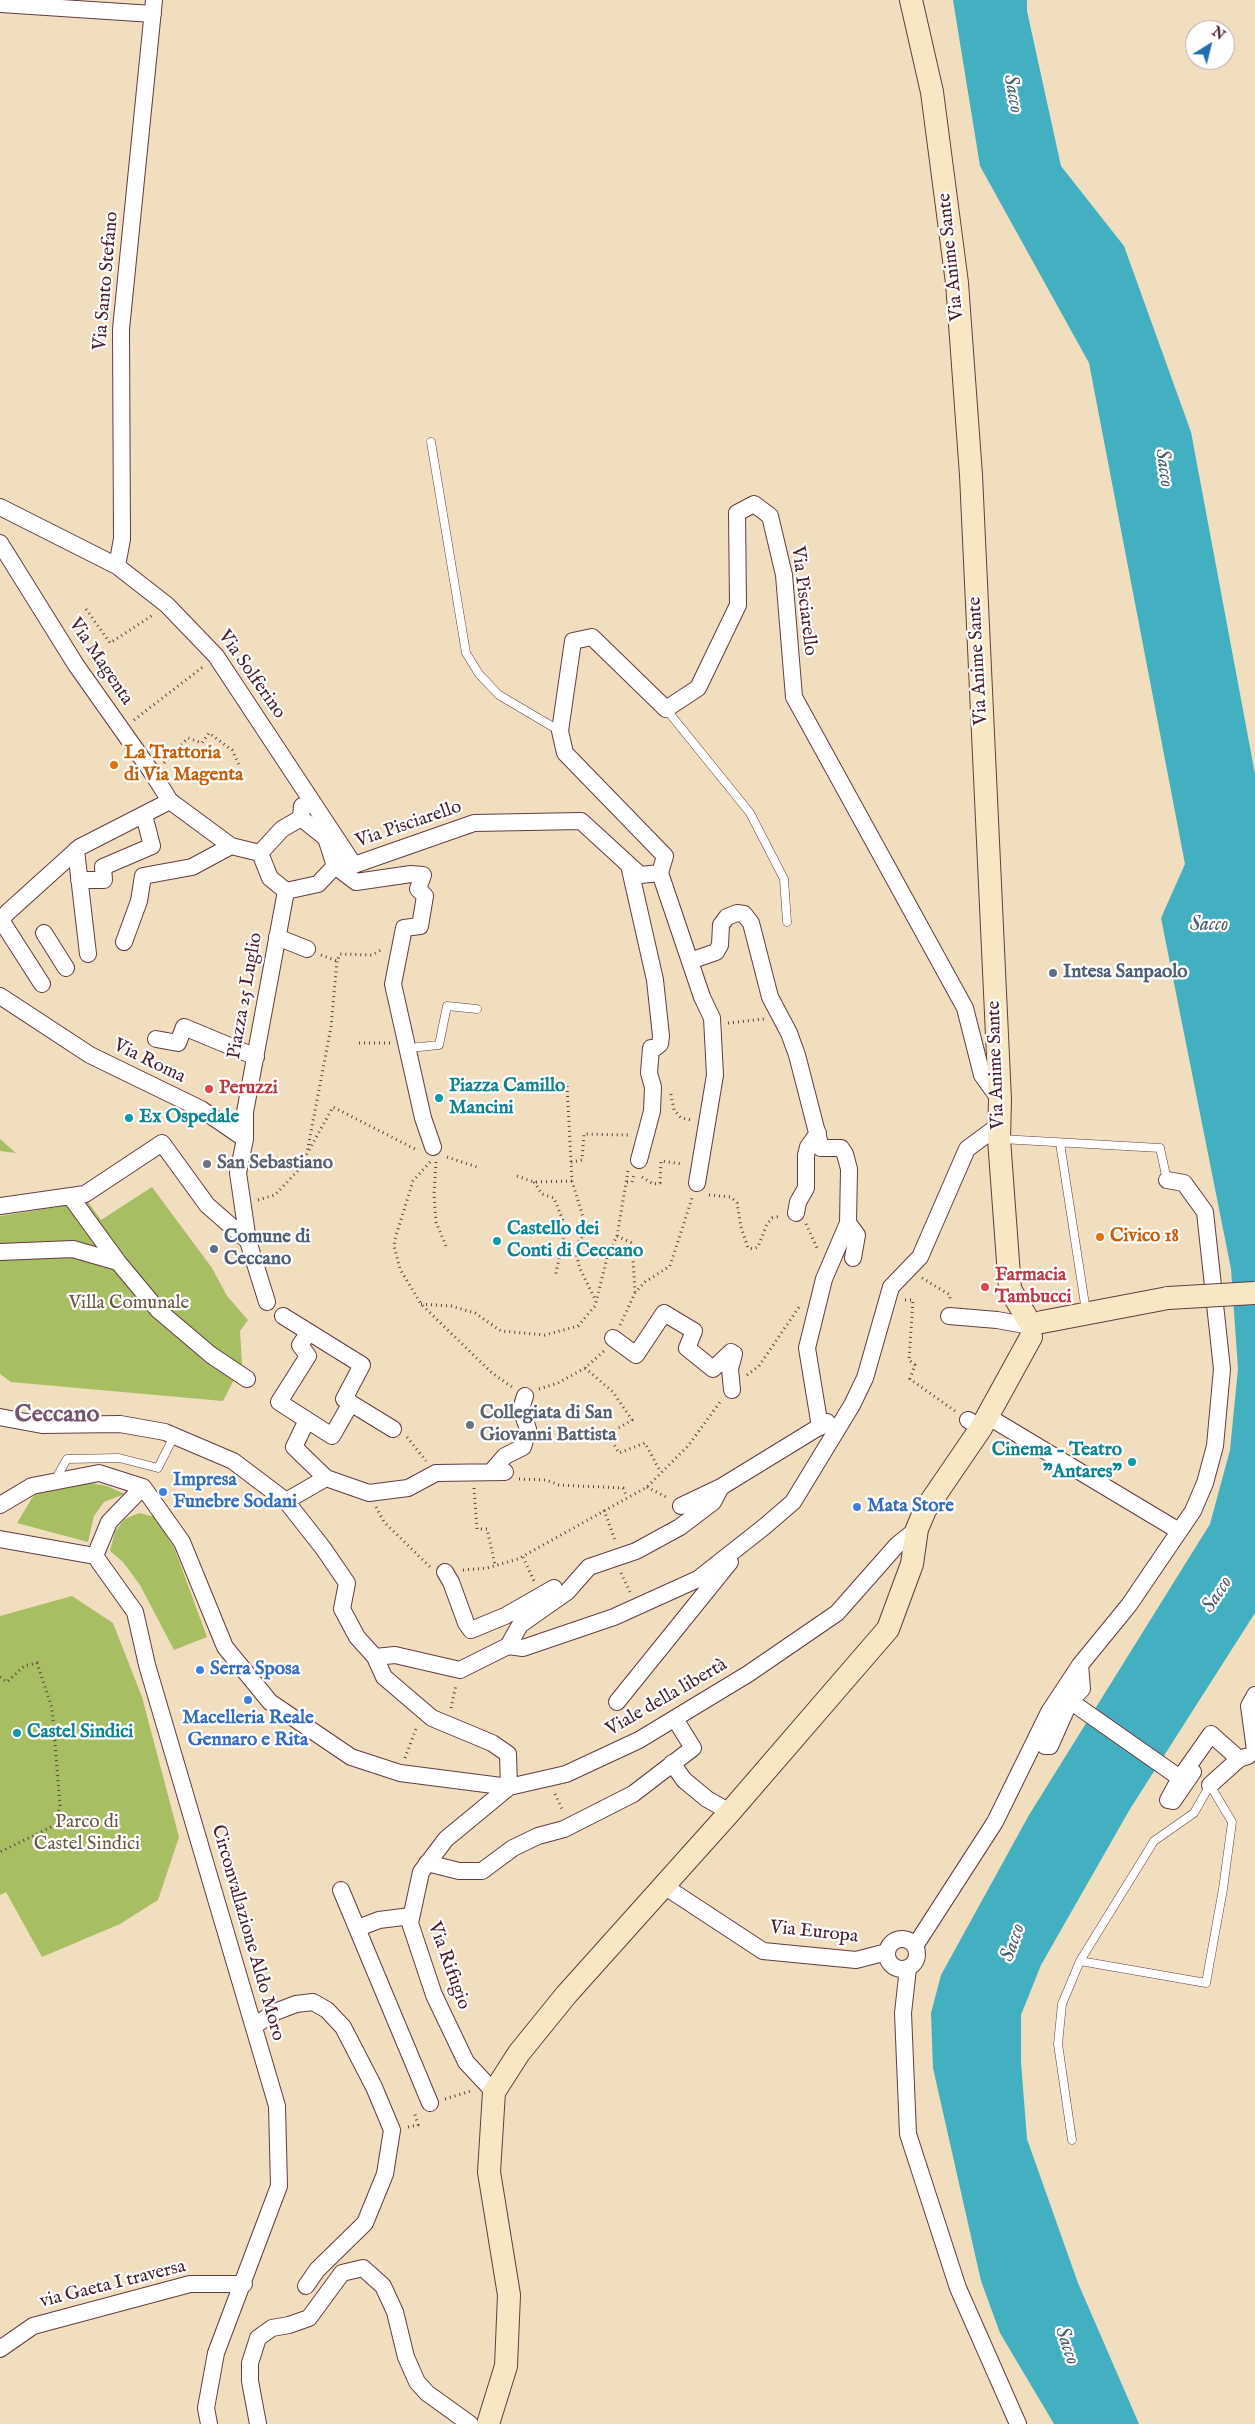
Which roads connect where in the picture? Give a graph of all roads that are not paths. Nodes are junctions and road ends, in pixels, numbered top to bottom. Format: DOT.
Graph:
graph roads {
  1 [pos="911,0"];
  2 [pos="0,4"];
  3 [pos="153,7"];
  4 [pos="431,442"];
  5 [pos="0,507"];
  6 [pos="0,543"];
  7 [pos="117,566"];
  8 [pos="666,709"];
  9 [pos="560,732"];
  10 [pos="302,787"];
  11 [pos="170,801"];
  12 [pos="144,815"];
  13 [pos="301,818"];
  14 [pos="232,846"];
  15 [pos="76,850"];
  16 [pos="260,853"];
  17 [pos="629,865"];
  18 [pos="335,866"];
  19 [pos="660,873"];
  20 [pos="79,880"];
  21 [pos="286,891"];
  22 [pos="0,921"];
  23 [pos="787,922"];
  24 [pos="44,933"];
  25 [pos="277,937"];
  26 [pos="124,942"];
  27 [pos="307,949"];
  28 [pos="88,954"];
  29 [pos="690,961"];
  30 [pos="66,968"];
  31 [pos="42,984"];
  32 [pos="0,996"];
  33 [pos="477,1009"];
  34 [pos="156,1039"];
  35 [pos="409,1046"];
  36 [pos="256,1056"];
  37 [pos="1000,1100"];
  38 [pos="818,1133"];
  39 [pos="999,1133"];
  40 [pos="245,1139"];
  41 [pos="1060,1143"];
  42 [pos="429,1150"];
  43 [pos="634,1162"];
  44 [pos="1166,1180"];
  45 [pos="695,1187"];
  46 [pos="70,1196"];
  47 [pos="0,1206"];
  48 [pos="796,1213"];
  49 [pos="848,1224"];
  50 [pos="248,1241"];
  51 [pos="0,1252"];
  52 [pos="853,1258"];
  53 [pos="118,1262"];
  54 [pos="1255,1293"];
  55 [pos="268,1302"];
  56 [pos="1086,1312"];
  57 [pos="283,1316"];
  58 [pos="949,1316"];
  59 [pos="1031,1326"];
  60 [pos="309,1332"];
  61 [pos="613,1338"];
  62 [pos="247,1379"];
  63 [pos="732,1390"];
  64 [pos="525,1396"];
  65 [pos="351,1403"];
  66 [pos="852,1404"];
  67 [pos="1,1419"];
  68 [pos="307,1420"];
  69 [pos="978,1421"];
  70 [pos="820,1427"];
  71 [pos="393,1428"];
  72 [pos="174,1436"];
  73 [pos="326,1478"];
  74 [pos="54,1482"];
  75 [pos="143,1487"];
  76 [pos="721,1487"];
  77 [pos="286,1501"];
  78 [pos="0,1505"];
  79 [pos="681,1506"];
  80 [pos="917,1529"];
  81 [pos="1179,1531"];
  82 [pos="0,1539"];
  83 [pos="736,1549"];
  84 [pos="95,1556"];
  85 [pos="445,1572"];
  86 [pos="577,1581"];
  87 [pos="508,1646"];
  88 [pos="375,1657"];
  89 [pos="1080,1665"];
  90 [pos="1252,1700"];
  91 [pos="617,1702"];
  92 [pos="1075,1705"];
  93 [pos="1049,1712"];
  94 [pos="675,1719"];
  95 [pos="1196,1754"];
  96 [pos="1250,1755"];
  97 [pos="672,1764"];
  98 [pos="1176,1775"];
  99 [pos="1210,1785"];
  100 [pos="509,1787"];
  101 [pos="730,1812"];
  102 [pos="428,1863"];
  103 [pos="664,1886"];
  104 [pos="341,1890"];
  105 [pos="411,1916"];
  106 [pos="358,1928"];
  107 [pos="915,1946"];
  108 [pos="887,1952"];
  109 [pos="1080,1960"];
  110 [pos="908,1968"];
  111 [pos="254,2026"];
  112 [pos="494,2092"];
  113 [pos="430,2103"];
  114 [pos="1072,2140"];
  115 [pos="244,2284"];
  116 [pos="306,2286"];
  117 [pos="0,2349"];
  118 [pos="490,2417"];
  119 [pos="209,2424"];
  120 [pos="258,2424"];
  121 [pos="470,2424"];
  122 [pos="1018,2424"];
  1 -- 37 [label="main road, Via Anime Sante"];
  2 -- 3 [label="street"];
  3 -- 7 [label="street, Via Santo Stefano"];
  4 -- 9 [label="lane"];
  5 -- 7 [label="street, Via Solferino"];
  6 -- 11 [label="street, Via Magenta"];
  7 -- 10 [label="street, Via Solferino"];
  8 -- 9 [label="street"];
  8 -- 23 [label="lane"];
  8 -- 37 [label="street, Via Pisciarello"];
  9 -- 19 [label="street"];
  10 -- 13 [label="street"];
  10 -- 17 [label="street, Via Pisciarello"];
  11 -- 12 [label="street"];
  11 -- 14 [label="street"];
  12 -- 15 [label="street"];
  12 -- 20 [label="street"];
  13 -- 16 [label="street"];
  13 -- 18 [label="street"];
  14 -- 16 [label="street"];
  14 -- 26 [label="street"];
  15 -- 20 [label="street"];
  15 -- 22 [label="street"];
  16 -- 21 [label="street"];
  17 -- 19 [label="street, Via Pisciarello"];
  17 -- 43 [label="street"];
  18 -- 21 [label="street"];
  18 -- 35 [label="street"];
  19 -- 29 [label="street"];
  20 -- 28 [label="street"];
  21 -- 25 [label="street, Piazza 25 Luglio"];
  22 -- 31 [label="street"];
  24 -- 30 [label="street"];
  25 -- 27 [label="street"];
  25 -- 36 [label="street, Piazza 25 Luglio"];
  29 -- 38 [label="street"];
  29 -- 45 [label="street"];
  32 -- 40 [label="street, Via Roma"];
  33 -- 35 [label="lane"];
  34 -- 36 [label="street"];
  35 -- 42 [label="street"];
  36 -- 40 [label="street, Piazza 25 Luglio"];
  37 -- 39 [label="main road, Via Anime Sante"];
  38 -- 48 [label="street"];
  38 -- 49 [label="street"];
  39 -- 41 [label="lane"];
  39 -- 59 [label="main road, Via Anime Sante"];
  39 -- 66 [label="street"];
  40 -- 50 [label="street"];
  41 -- 44 [label="lane"];
  41 -- 56 [label="lane"];
  44 -- 81 [label="street"];
  46 -- 47 [label="street"];
  46 -- 50 [label="street"];
  46 -- 53 [label="street"];
  49 -- 52 [label="street"];
  49 -- 70 [label="street"];
  50 -- 55 [label="street"];
  51 -- 53 [label="street"];
  53 -- 62 [label="street"];
  54 -- 56 [label="main road, bridge"];
  56 -- 59 [label="main road"];
  57 -- 60 [label="street"];
  58 -- 59 [label="street"];
  59 -- 69 [label="main road"];
  60 -- 65 [label="street"];
  60 -- 68 [label="street"];
  61 -- 63 [label="street"];
  64 -- 73 [label="street"];
  65 -- 68 [label="street"];
  65 -- 71 [label="street"];
  66 -- 70 [label="street"];
  66 -- 83 [label="street"];
  67 -- 72 [label="street"];
  68 -- 73 [label="street"];
  69 -- 80 [label="main road"];
  69 -- 81 [label="street"];
  70 -- 76 [label="street"];
  72 -- 74 [label="lane"];
  72 -- 77 [label="street"];
  73 -- 77 [label="street"];
  74 -- 75 [label="street"];
  74 -- 78 [label="street"];
  75 -- 84 [label="street"];
  75 -- 100 [label="street, Viale della libertà"];
  76 -- 79 [label="street"];
  76 -- 86 [label="street"];
  77 -- 88 [label="street"];
  80 -- 94 [label="street, Viale della libertà"];
  80 -- 101 [label="main road"];
  81 -- 89 [label="street"];
  82 -- 84 [label="street"];
  83 -- 87 [label="street"];
  83 -- 91 [label="street"];
  84 -- 111 [label="street, Circonvallazione Aldo Moro"];
  85 -- 86 [label="street"];
  86 -- 87 [label="street"];
  87 -- 88 [label="street"];
  88 -- 100 [label="street"];
  89 -- 92 [label="street"];
  89 -- 93 [label="street"];
  90 -- 96 [label="street"];
  92 -- 93 [label="street"];
  92 -- 98 [label="street"];
  93 -- 107 [label="street"];
  94 -- 97 [label="street"];
  94 -- 100 [label="street, Viale della libertà"];
  95 -- 96 [label="street"];
  95 -- 98 [label="street"];
  95 -- 98 [label="street"];
  96 -- 99 [label="street"];
  97 -- 101 [label="street"];
  97 -- 102 [label="street"];
  99 -- 109 [label="lane"];
  99 -- 109 [label="lane"];
  100 -- 102 [label="street, Via Rifugio"];
  101 -- 103 [label="main road"];
  102 -- 105 [label="street, Via Rifugio"];
  103 -- 108 [label="street, Via Europa"];
  103 -- 112 [label="main road"];
  104 -- 106 [label="street"];
  105 -- 106 [label="street"];
  105 -- 112 [label="street, Via Rifugio"];
  106 -- 113 [label="street"];
  107 -- 108 [label="street"];
  107 -- 110 [label="street"];
  108 -- 110 [label="street"];
  109 -- 114 [label="lane"];
  110 -- 122 [label="street"];
  111 -- 115 [label="street, Circonvallazione Aldo Moro"];
  111 -- 116 [label="street"];
  112 -- 118 [label="main road"];
  115 -- 117 [label="street, via Gaeta I traversa"];
  115 -- 119 [label="street, Circonvallazione Aldo Moro"];
  118 -- 121 [label="street"];
  120 -- 121 [label="street"];
}
